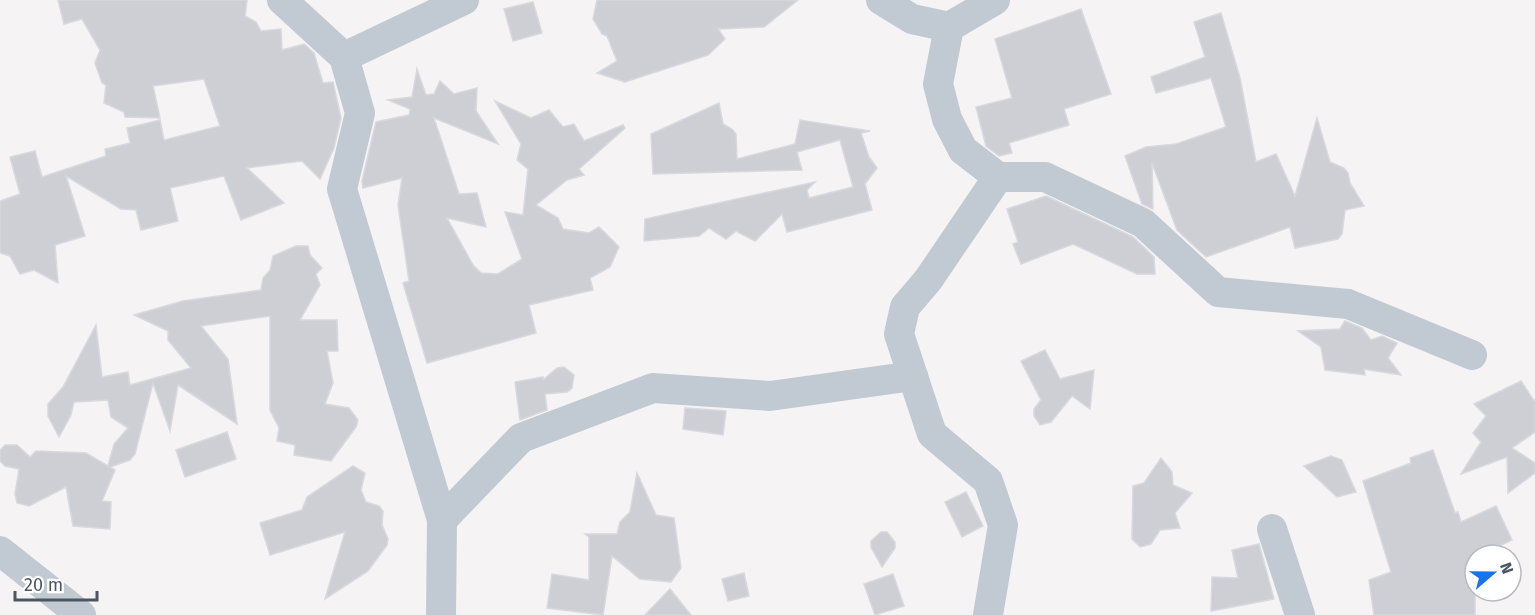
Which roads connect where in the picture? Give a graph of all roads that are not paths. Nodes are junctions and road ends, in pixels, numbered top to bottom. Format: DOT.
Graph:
graph roads {
  1 [pos="282,0"];
  2 [pos="464,0"];
  3 [pos="881,0"];
  4 [pos="995,0"];
  5 [pos="949,27"];
  6 [pos="344,57"];
  7 [pos="998,177"];
  8 [pos="1472,355"];
  9 [pos="913,376"];
  10 [pos="442,520"];
  11 [pos="1272,529"];
  12 [pos="0,551"];
  13 [pos="81,615"];
  14 [pos="441,615"];
  15 [pos="988,615"];
  16 [pos="1300,615"];
  1 -- 6 [label="street"];
  2 -- 6 [label="street"];
  3 -- 5 [label="street"];
  4 -- 5 [label="street"];
  5 -- 7 [label="street"];
  6 -- 10 [label="street"];
  7 -- 8 [label="street"];
  7 -- 9 [label="street"];
  9 -- 10 [label="street"];
  9 -- 15 [label="street"];
  10 -- 14 [label="street"];
  11 -- 16 [label="street"];
  12 -- 13 [label="street"];
}
